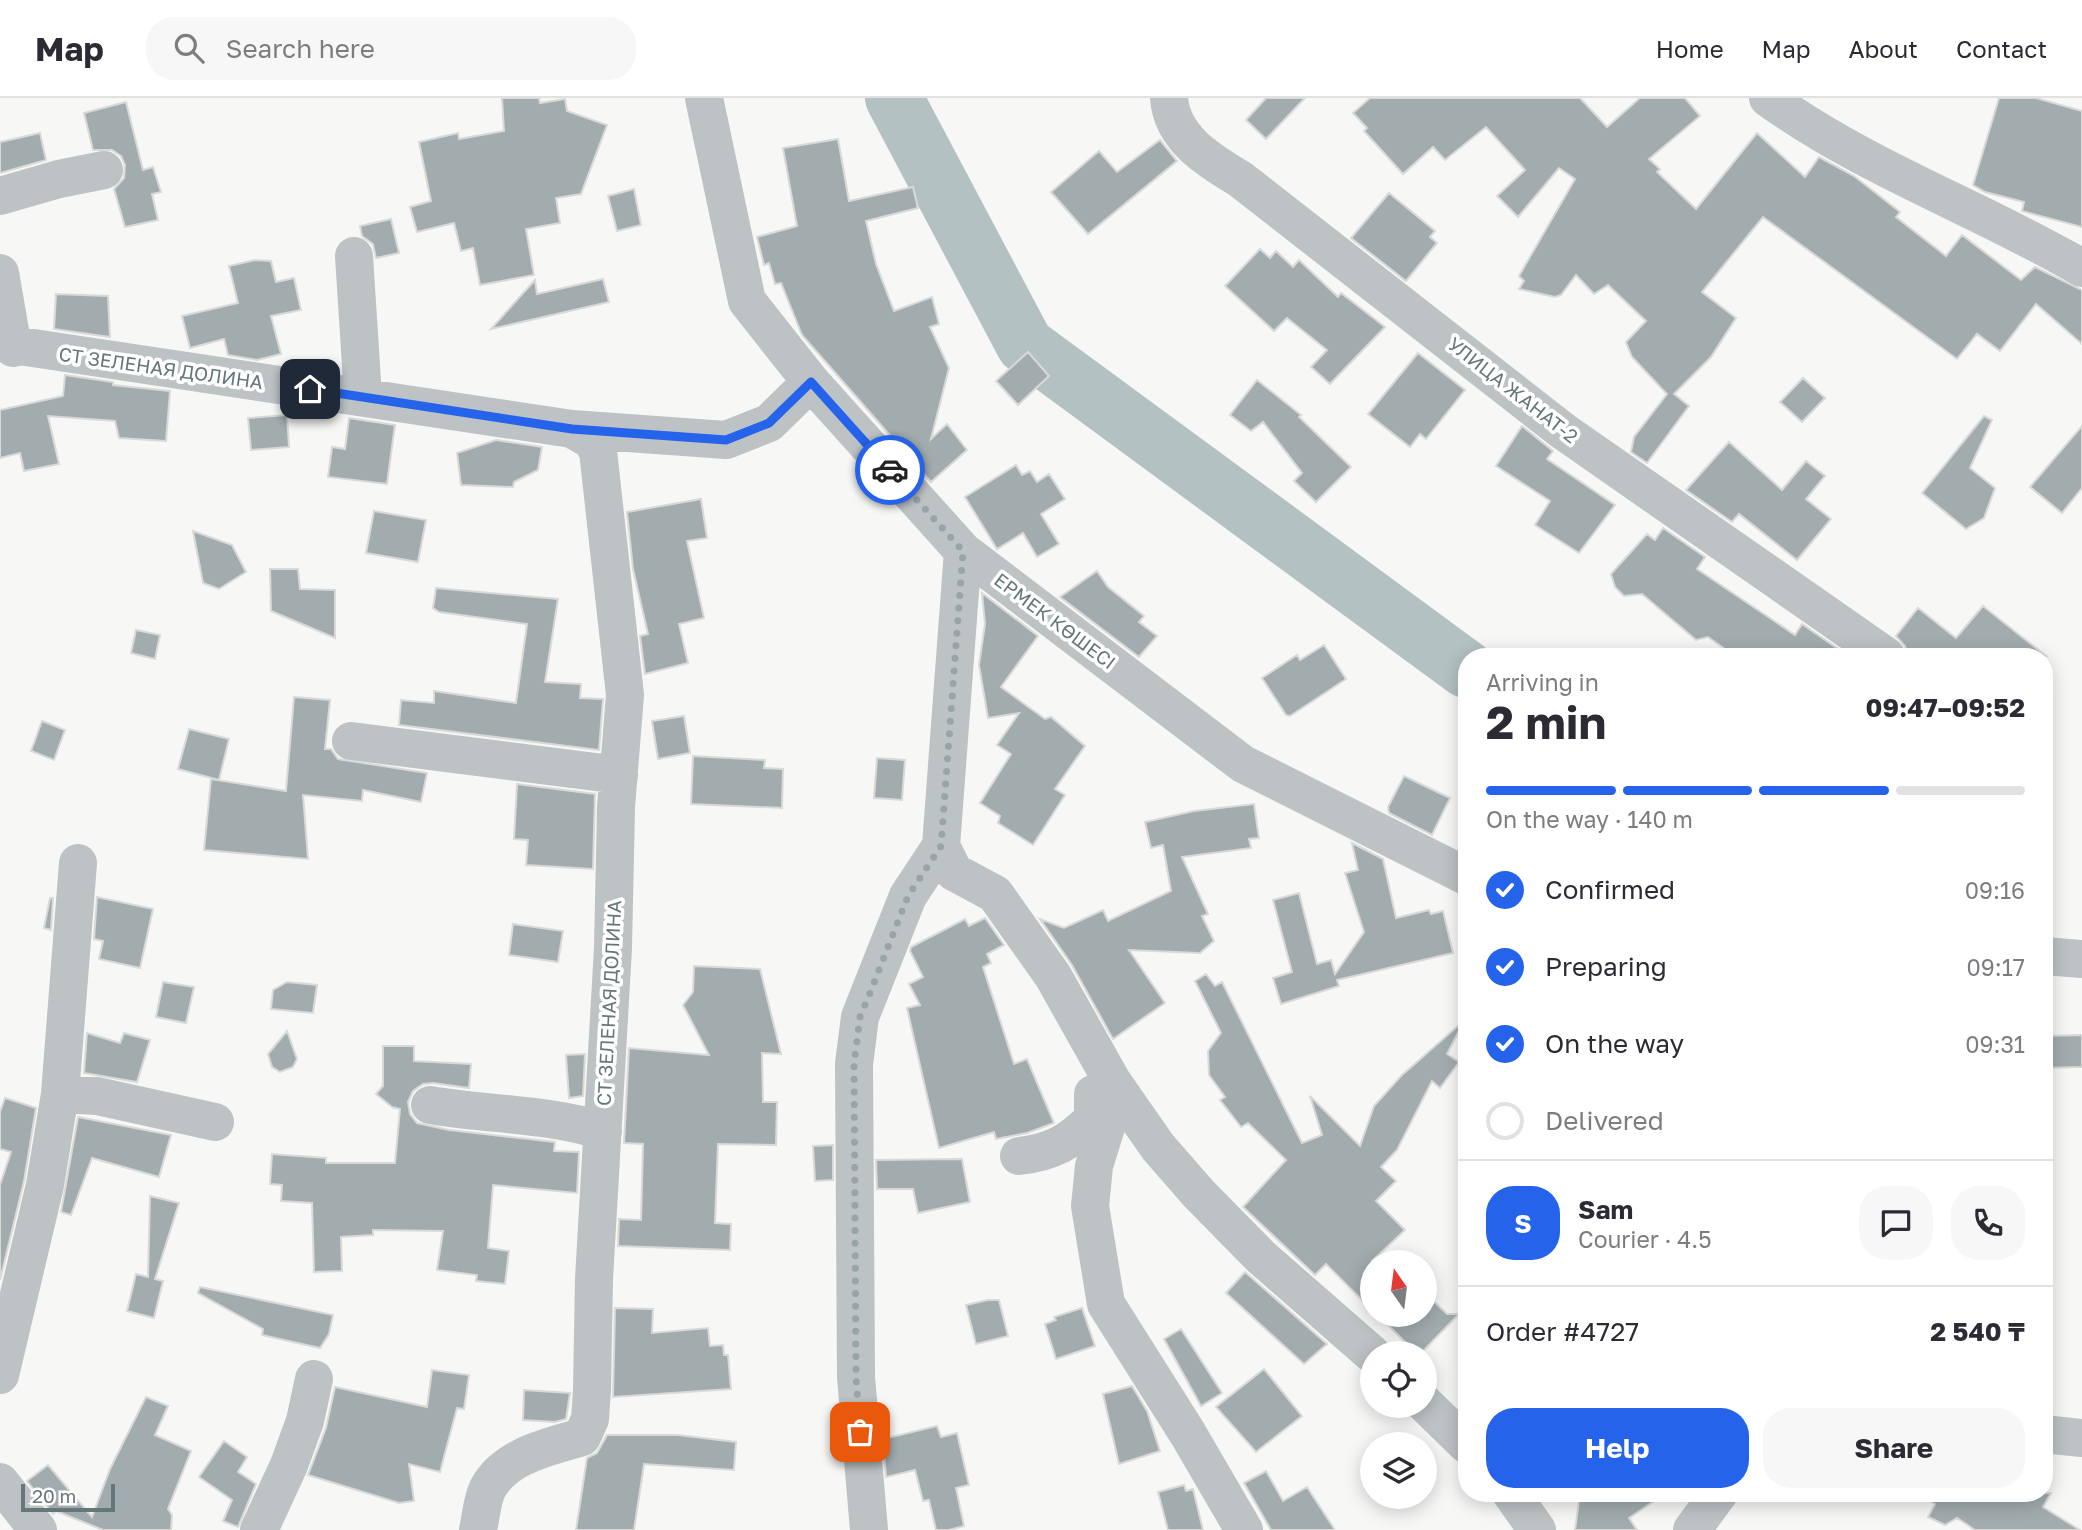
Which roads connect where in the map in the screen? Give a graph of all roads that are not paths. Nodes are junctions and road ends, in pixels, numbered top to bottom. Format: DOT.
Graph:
graph roads {
  1 [pos="704,98"];
  2 [pos="1169,98"];
  3 [pos="1768,98"];
  4 [pos="104,170"];
  5 [pos="0,196"];
  6 [pos="354,256"];
  7 [pos="2082,268"];
  8 [pos="0,273"];
  9 [pos="6,346"];
  10 [pos="811,382"];
  11 [pos="363,397"];
  12 [pos="572,429"];
  13 [pos="963,551"];
  14 [pos="1875,648"];
  15 [pos="351,741"];
  16 [pos="619,775"];
  17 [pos="941,846"];
  18 [pos="78,863"];
  19 [pos="1458,872"];
  20 [pos="2053,956"];
  21 [pos="2082,958"];
  22 [pos="1103,1065"];
  23 [pos="60,1094"];
  24 [pos="430,1105"];
  25 [pos="215,1122"];
  26 [pos="603,1132"];
  27 [pos="1019,1156"];
  28 [pos="1360,1344"];
  29 [pos="0,1375"];
  30 [pos="314,1379"];
  31 [pos="1437,1416"];
  32 [pos="2053,1435"];
  33 [pos="1458,1436"];
  34 [pos="2082,1438"];
  35 [pos="2,1486"];
  36 [pos="1517,1502"];
  37 [pos="1712,1502"];
  38 [pos="38,1530"];
  39 [pos="259,1530"];
  40 [pos="478,1530"];
  41 [pos="869,1530"];
  42 [pos="1244,1530"];
  43 [pos="1537,1530"];
  44 [pos="1692,1530"];
  1 -- 10 [label="street, ЕРМЕК КӨШЕСІ"];
  2 -- 14 [label="street, УЛИЦА ЖАНАТ-2"];
  3 -- 7 [label="street"];
  4 -- 5 [label="street"];
  6 -- 11 [label="street"];
  8 -- 9 [label="street"];
  9 -- 11 [label="street, СТ ЗЕЛЕНАЯ ДОЛИНА"];
  10 -- 12 [label="street, СТ ЗЕЛЕНАЯ ДОЛИНА"];
  10 -- 13 [label="street, ЕРМЕК КӨШЕСІ"];
  11 -- 12 [label="street, СТ ЗЕЛЕНАЯ ДОЛИНА"];
  12 -- 16 [label="street, СТ ЗЕЛЕНАЯ ДОЛИНА"];
  13 -- 17 [label="street"];
  13 -- 19 [label="street, ЕРМЕК КӨШЕСІ"];
  15 -- 16 [label="street"];
  16 -- 26 [label="street, СТ ЗЕЛЕНАЯ ДОЛИНА"];
  17 -- 22 [label="street"];
  17 -- 41 [label="street"];
  18 -- 23 [label="street"];
  20 -- 21 [label="street"];
  22 -- 27 [label="street"];
  22 -- 28 [label="street"];
  22 -- 42 [label="street"];
  23 -- 25 [label="street"];
  23 -- 29 [label="street"];
  24 -- 26 [label="street"];
  26 -- 40 [label="street, СТ ЗЕЛЕНАЯ ДОЛИНА"];
  30 -- 39 [label="street"];
  31 -- 33 [label="street"];
  32 -- 34 [label="street"];
  35 -- 38 [label="street"];
  36 -- 43 [label="street"];
  37 -- 44 [label="street"];
}
